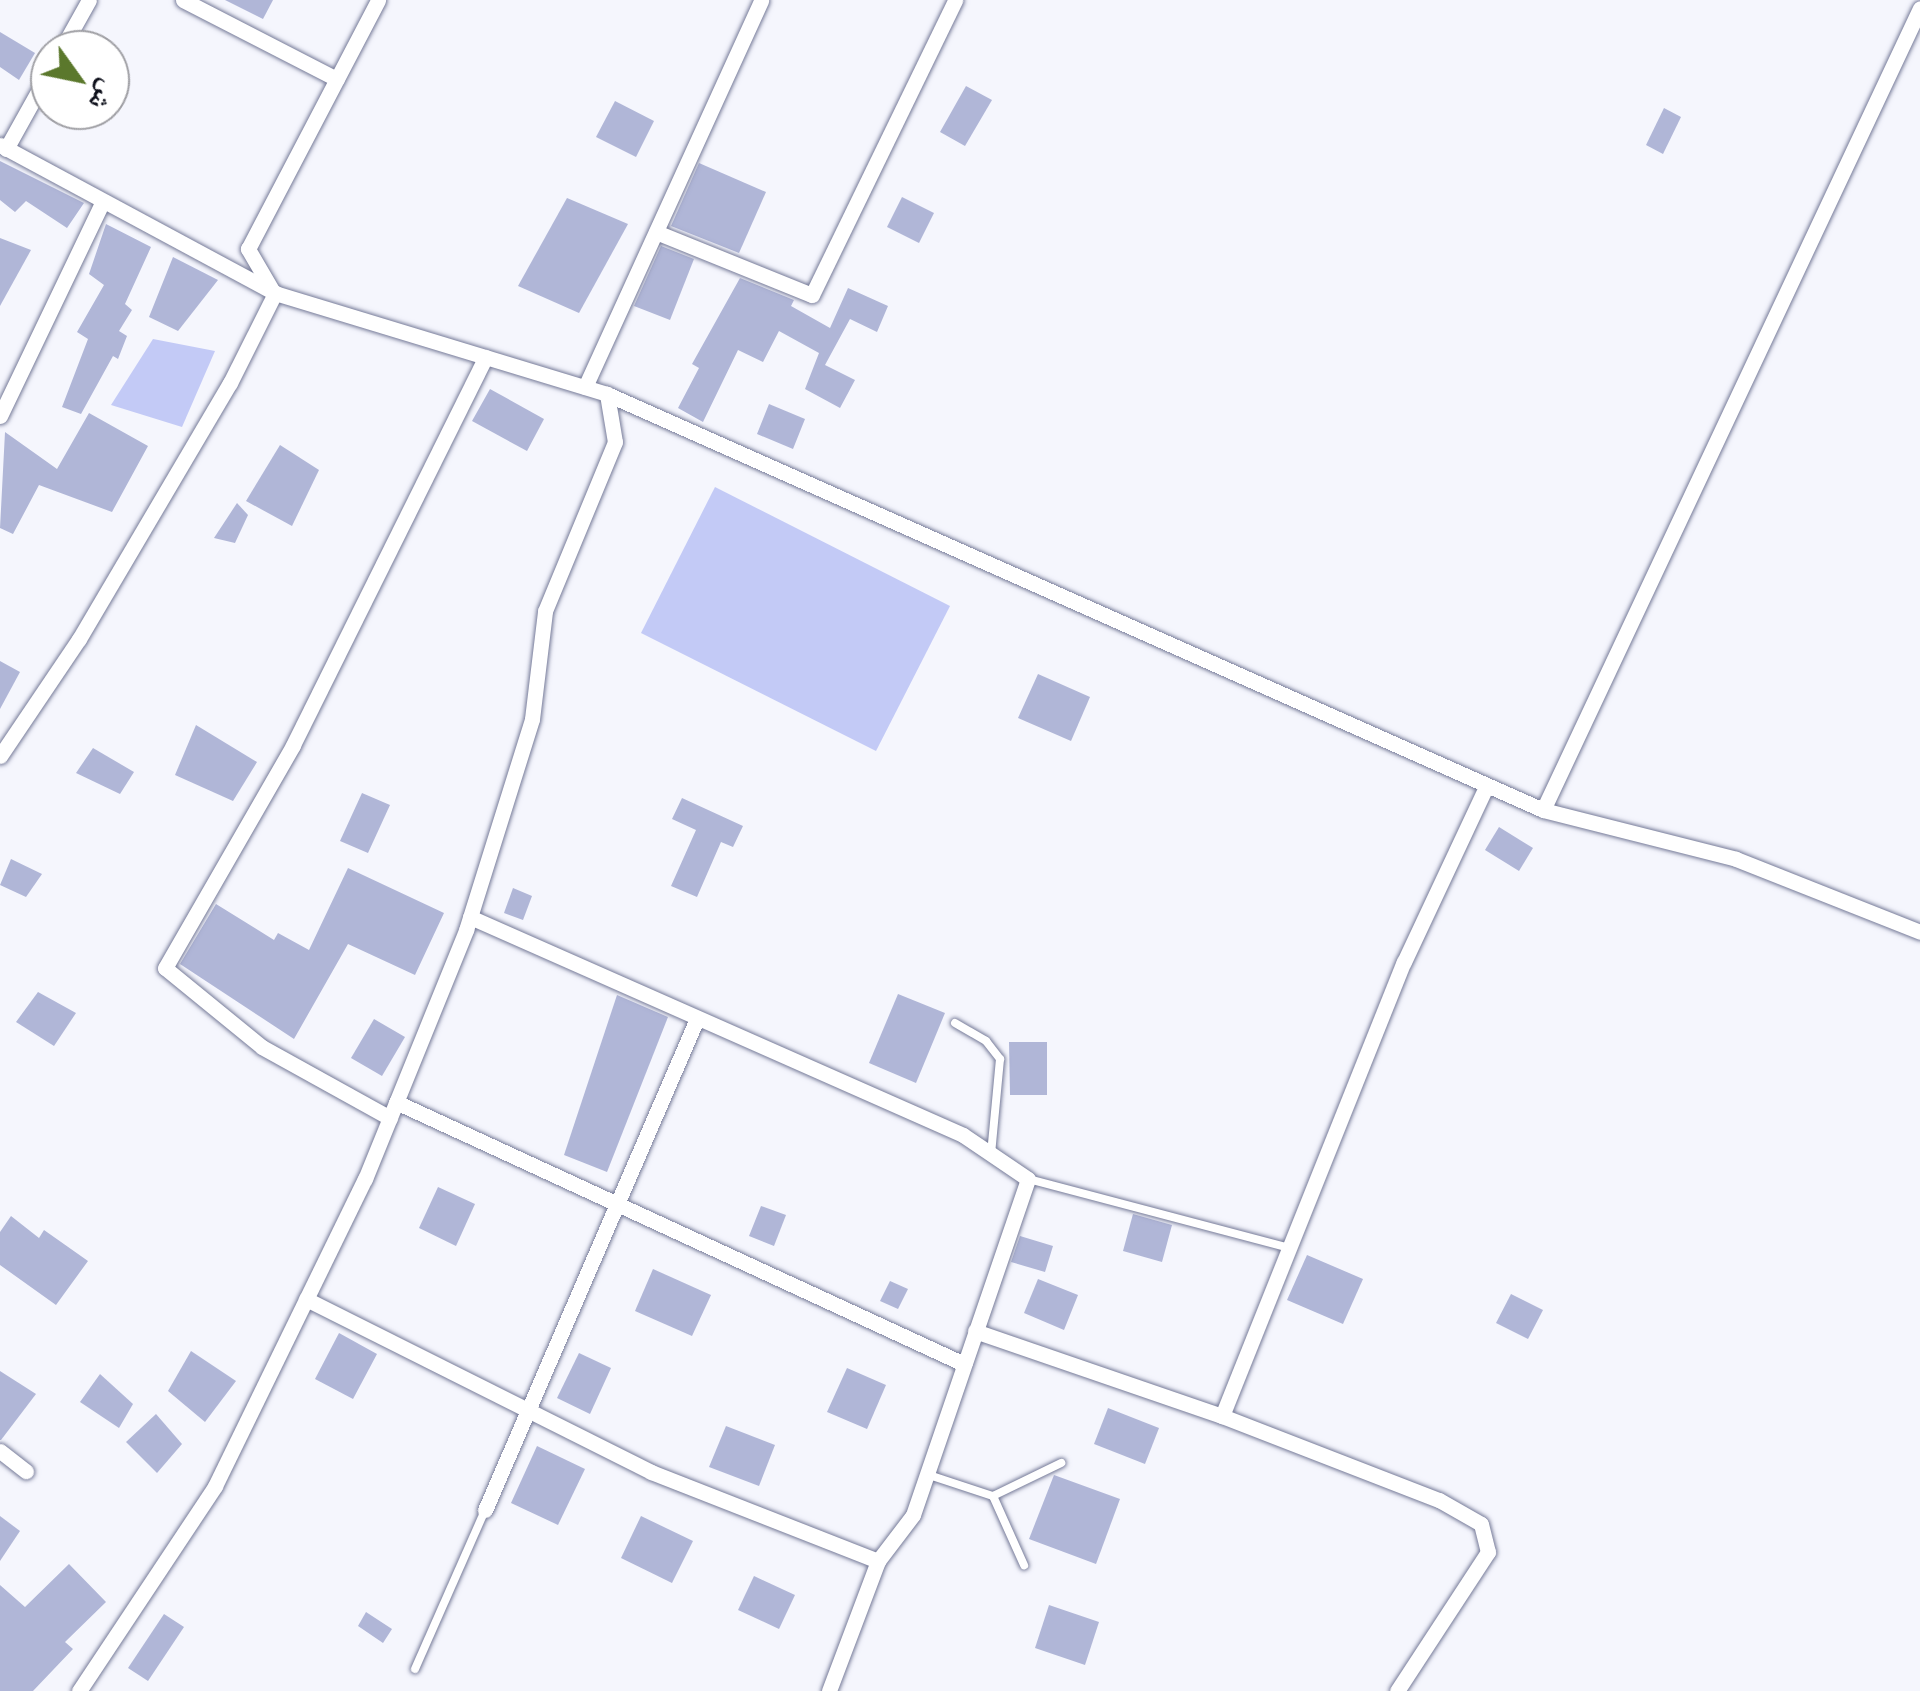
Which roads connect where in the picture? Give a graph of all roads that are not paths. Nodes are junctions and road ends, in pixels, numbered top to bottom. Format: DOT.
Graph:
graph roads {
  1 [pos="89,0"];
  2 [pos="183,0"];
  3 [pos="378,0"];
  4 [pos="761,0"];
  5 [pos="954,0"];
  6 [pos="1920,8"];
  7 [pos="72,30"];
  8 [pos="337,79"];
  9 [pos="30,103"];
  10 [pos="3,147"];
  11 [pos="103,201"];
  12 [pos="656,232"];
  13 [pos="274,293"];
  14 [pos="486,357"];
  15 [pos="585,387"];
  16 [pos="607,394"];
  17 [pos="0,416"];
  18 [pos="0,756"];
  19 [pos="1484,789"];
  20 [pos="1544,810"];
  21 [pos="470,917"];
  22 [pos="1920,932"];
  23 [pos="696,1021"];
  24 [pos="954,1023"];
  25 [pos="393,1110"];
  26 [pos="991,1154"];
  27 [pos="1028,1178"];
  28 [pos="618,1205"];
  29 [pos="1289,1248"];
  30 [pos="306,1300"];
  31 [pos="976,1331"];
  32 [pos="964,1364"];
  33 [pos="530,1409"];
  34 [pos="1222,1416"];
  35 [pos="0,1451"];
  36 [pos="1061,1462"];
  37 [pos="26,1470"];
  38 [pos="929,1475"];
  39 [pos="994,1496"];
  40 [pos="485,1510"];
  41 [pos="878,1561"];
  42 [pos="1024,1565"];
  43 [pos="416,1669"];
  44 [pos="79,1691"];
  45 [pos="829,1691"];
  46 [pos="1397,1691"];
  1 -- 7 [label="street"];
  2 -- 8 [label="street"];
  3 -- 8 [label="street"];
  4 -- 12 [label="street"];
  5 -- 12 [label="street"];
  6 -- 20 [label="street"];
  8 -- 13 [label="street"];
  9 -- 10 [label="street"];
  10 -- 11 [label="street"];
  11 -- 13 [label="street"];
  11 -- 17 [label="street"];
  12 -- 15 [label="street"];
  13 -- 14 [label="street"];
  13 -- 18 [label="street"];
  14 -- 15 [label="street"];
  14 -- 25 [label="street"];
  15 -- 16 [label="street"];
  16 -- 19 [label="street"];
  16 -- 21 [label="street"];
  19 -- 20 [label="street"];
  19 -- 29 [label="street"];
  20 -- 22 [label="street"];
  21 -- 23 [label="street"];
  21 -- 25 [label="street"];
  23 -- 26 [label="street"];
  23 -- 28 [label="street"];
  24 -- 26 [label="lane"];
  25 -- 28 [label="street"];
  25 -- 30 [label="street"];
  26 -- 27 [label="street"];
  27 -- 29 [label="lane"];
  27 -- 31 [label="street"];
  28 -- 32 [label="street"];
  28 -- 33 [label="street"];
  29 -- 34 [label="street"];
  30 -- 33 [label="street"];
  30 -- 44 [label="street"];
  31 -- 32 [label="street"];
  31 -- 34 [label="street"];
  32 -- 38 [label="street"];
  33 -- 40 [label="street"];
  33 -- 41 [label="street"];
  34 -- 46 [label="street"];
  35 -- 37 [label="street"];
  36 -- 39 [label="lane"];
  38 -- 39 [label="lane"];
  38 -- 41 [label="street"];
  39 -- 42 [label="lane"];
  40 -- 43 [label="lane"];
  41 -- 45 [label="street"];
}
